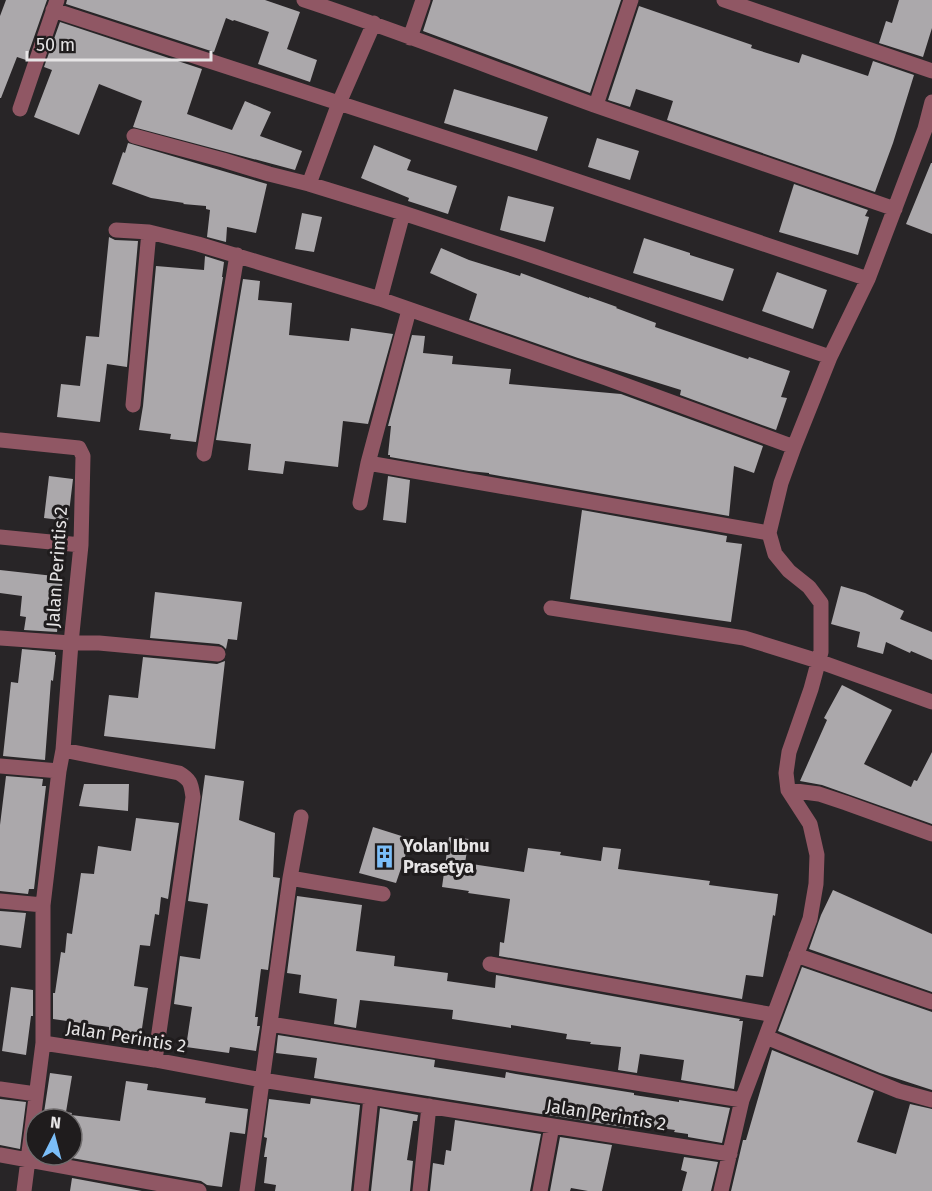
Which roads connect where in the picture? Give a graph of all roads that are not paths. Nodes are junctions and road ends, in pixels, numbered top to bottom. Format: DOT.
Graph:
graph roads {
  1 [pos="304,0"];
  2 [pos="423,0"];
  3 [pos="631,0"];
  4 [pos="724,0"];
  5 [pos="55,5"];
  6 [pos="374,23"];
  7 [pos="410,38"];
  8 [pos="932,71"];
  9 [pos="932,102"];
  10 [pos="339,103"];
  11 [pos="596,105"];
  12 [pos="20,109"];
  13 [pos="135,136"];
  14 [pos="309,184"];
  15 [pos="895,209"];
  16 [pos="403,213"];
  17 [pos="116,230"];
  18 [pos="149,232"];
  19 [pos="237,255"];
  20 [pos="868,279"];
  21 [pos="380,299"];
  22 [pos="409,310"];
  23 [pos="830,357"];
  24 [pos="133,405"];
  25 [pos="0,440"];
  26 [pos="794,447"];
  27 [pos="204,454"];
  28 [pos="368,463"];
  29 [pos="360,503"];
  30 [pos="769,533"];
  31 [pos="0,537"];
  32 [pos="81,545"];
  33 [pos="551,608"];
  34 [pos="0,638"];
  35 [pos="70,643"];
  36 [pos="218,654"];
  37 [pos="818,661"];
  38 [pos="932,702"];
  39 [pos="63,750"];
  40 [pos="0,766"];
  41 [pos="59,771"];
  42 [pos="788,790"];
  43 [pos="301,817"];
  44 [pos="932,834"];
  45 [pos="290,878"];
  46 [pos="383,894"];
  47 [pos="0,901"];
  48 [pos="43,905"];
  49 [pos="796,955"];
  50 [pos="490,964"];
  51 [pos="932,1002"];
  52 [pos="774,1015"];
  53 [pos="270,1024"];
  54 [pos="766,1037"];
  55 [pos="43,1043"];
  56 [pos="155,1060"];
  57 [pos="262,1080"];
  58 [pos="0,1089"];
  59 [pos="36,1094"];
  60 [pos="371,1097"];
  61 [pos="742,1100"];
  62 [pos="932,1100"];
  63 [pos="429,1106"];
  64 [pos="34,1107"];
  65 [pos="552,1126"];
  66 [pos="730,1154"];
  67 [pos="0,1155"];
  68 [pos="24,1159"];
  69 [pos="27,1167"];
  70 [pos="67,1167"];
  71 [pos="24,1191"];
  72 [pos="199,1191"];
  73 [pos="247,1191"];
  74 [pos="361,1191"];
  75 [pos="420,1191"];
  76 [pos="540,1191"];
  77 [pos="722,1191"];
  1 -- 6 [label="street"];
  2 -- 7 [label="street"];
  3 -- 11 [label="street"];
  4 -- 8 [label="street"];
  5 -- 10 [label="street"];
  5 -- 12 [label="street"];
  6 -- 7 [label="street"];
  6 -- 10 [label="street"];
  7 -- 11 [label="street"];
  9 -- 15 [label="street"];
  10 -- 14 [label="street"];
  10 -- 20 [label="street"];
  11 -- 15 [label="street"];
  13 -- 14 [label="street"];
  14 -- 16 [label="street"];
  15 -- 20 [label="street"];
  16 -- 21 [label="street"];
  16 -- 23 [label="street"];
  17 -- 18 [label="street"];
  18 -- 19 [label="street"];
  18 -- 24 [label="street"];
  19 -- 21 [label="street"];
  19 -- 27 [label="street"];
  20 -- 23 [label="street"];
  21 -- 22 [label="street"];
  22 -- 26 [label="street"];
  22 -- 28 [label="street"];
  23 -- 26 [label="street"];
  25 -- 32 [label="street, Jalan Perintis 2"];
  26 -- 30 [label="street"];
  28 -- 29 [label="street"];
  28 -- 30 [label="street"];
  30 -- 37 [label="street"];
  31 -- 32 [label="street"];
  32 -- 35 [label="street, Jalan Perintis 2"];
  33 -- 37 [label="street"];
  34 -- 35 [label="street"];
  35 -- 36 [label="street"];
  35 -- 39 [label="street, Jalan Perintis 2"];
  37 -- 38 [label="street"];
  37 -- 42 [label="street"];
  39 -- 41 [label="street, Jalan Perintis 2"];
  39 -- 56 [label="street"];
  40 -- 41 [label="street"];
  41 -- 48 [label="street, Jalan Perintis 2"];
  42 -- 44 [label="street"];
  42 -- 49 [label="street"];
  43 -- 45 [label="street"];
  45 -- 46 [label="street"];
  45 -- 53 [label="street"];
  47 -- 48 [label="street"];
  48 -- 55 [label="street, Jalan Perintis 2"];
  49 -- 51 [label="street"];
  49 -- 52 [label="street"];
  50 -- 52 [label="street"];
  52 -- 54 [label="street"];
  53 -- 57 [label="street"];
  53 -- 61 [label="street"];
  54 -- 61 [label="street"];
  54 -- 62 [label="street"];
  55 -- 56 [label="street, Jalan Perintis 2"];
  55 -- 59 [label="street"];
  56 -- 57 [label="street, Jalan Perintis 2"];
  57 -- 60 [label="street, Jalan Perintis 2"];
  57 -- 73 [label="street"];
  58 -- 59 [label="street"];
  59 -- 64 [label="street"];
  60 -- 63 [label="street, Jalan Perintis 2"];
  60 -- 74 [label="street"];
  61 -- 66 [label="street"];
  63 -- 65 [label="street, Jalan Perintis 2"];
  63 -- 75 [label="street"];
  65 -- 66 [label="street, Jalan Perintis 2"];
  65 -- 76 [label="street"];
  66 -- 77 [label="street"];
  67 -- 68 [label="street"];
  69 -- 71 [label="street"];
  70 -- 72 [label="street"];
}
